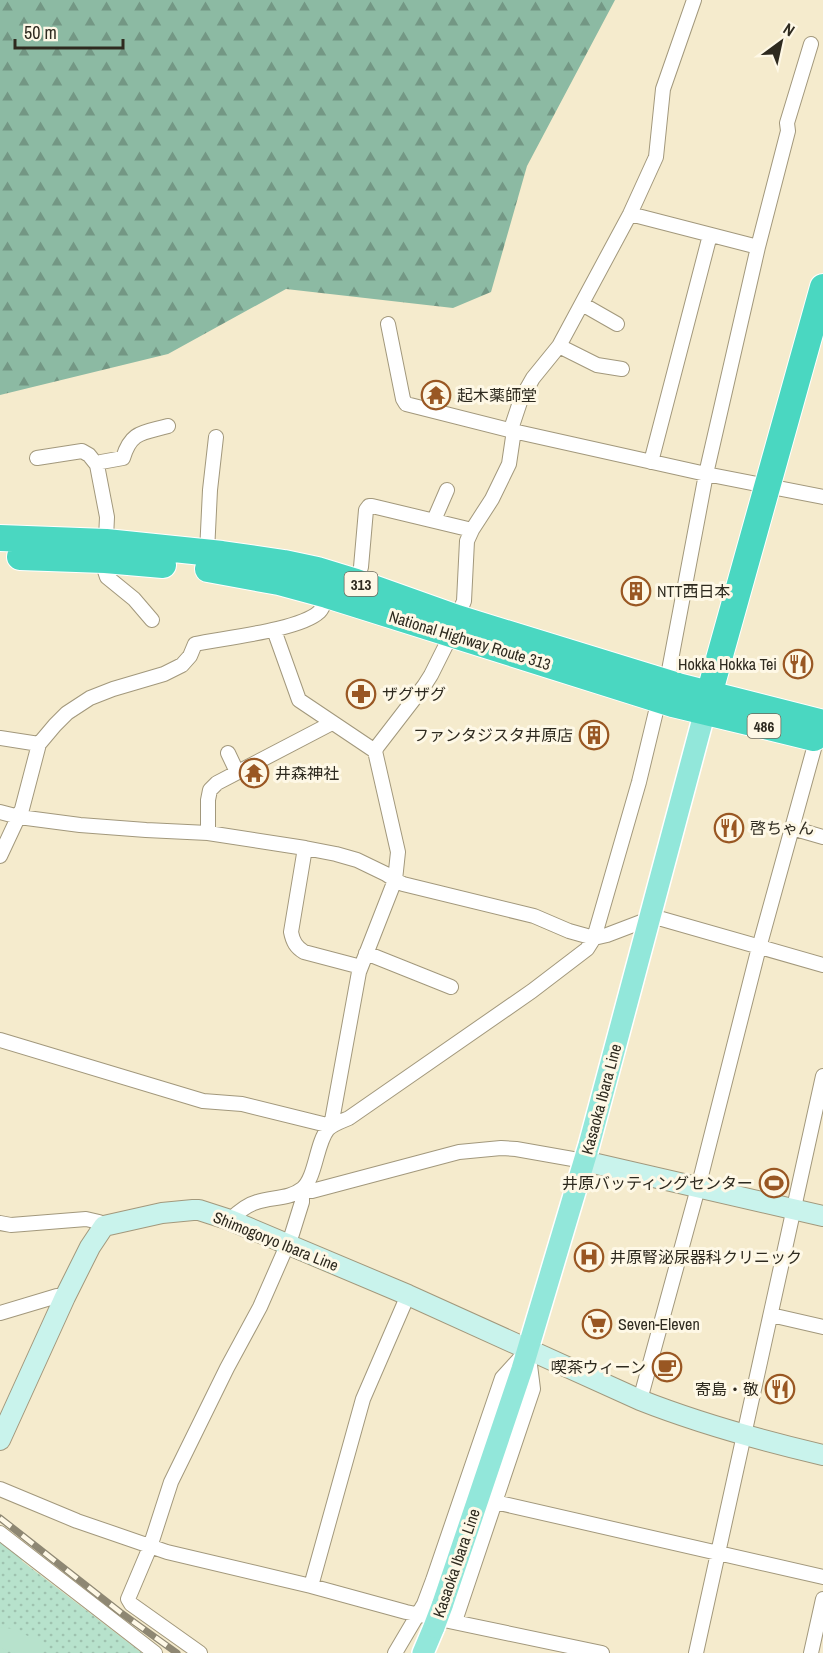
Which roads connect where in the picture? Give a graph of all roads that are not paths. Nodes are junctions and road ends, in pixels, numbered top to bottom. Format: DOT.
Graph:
graph roads {
  1 [pos="694,0"];
  2 [pos="811,44"];
  3 [pos="630,214"];
  4 [pos="710,235"];
  5 [pos="758,247"];
  6 [pos="823,287"];
  7 [pos="582,304"];
  8 [pos="388,324"];
  9 [pos="617,324"];
  10 [pos="559,346"];
  11 [pos="622,369"];
  12 [pos="168,426"];
  13 [pos="513,431"];
  14 [pos="216,437"];
  15 [pos="37,458"];
  16 [pos="651,462"];
  17 [pos="97,465"];
  18 [pos="706,474"];
  19 [pos="768,486"];
  20 [pos="447,490"];
  21 [pos="823,497"];
  22 [pos="434,520"];
  23 [pos="472,530"];
  24 [pos="0,538"];
  25 [pos="105,551"];
  26 [pos="207,552"];
  27 [pos="0,556"];
  28 [pos="356,582"];
  29 [pos="327,595"];
  30 [pos="152,620"];
  31 [pos="454,626"];
  32 [pos="274,630"];
  33 [pos="663,690"];
  34 [pos="707,702"];
  35 [pos="333,723"];
  36 [pos="821,728"];
  37 [pos="0,738"];
  38 [pos="39,744"];
  39 [pos="375,751"];
  40 [pos="228,753"];
  41 [pos="237,772"];
  42 [pos="0,812"];
  43 [pos="19,817"];
  44 [pos="792,828"];
  45 [pos="208,833"];
  46 [pos="823,837"];
  47 [pos="305,848"];
  48 [pos="0,856"];
  49 [pos="394,880"];
  50 [pos="649,919"];
  51 [pos="594,938"];
  52 [pos="760,947"];
  53 [pos="366,953"];
  54 [pos="823,964"];
  55 [pos="361,967"];
  56 [pos="451,987"];
  57 [pos="0,1040"];
  58 [pos="823,1076"];
  59 [pos="331,1126"];
  60 [pos="584,1161"];
  61 [pos="698,1188"];
  62 [pos="302,1190"];
  63 [pos="794,1210"];
  64 [pos="823,1216"];
  65 [pos="230,1220"];
  66 [pos="0,1224"];
  67 [pos="104,1226"];
  68 [pos="287,1244"];
  69 [pos="408,1295"];
  70 [pos="65,1297"];
  71 [pos="0,1313"];
  72 [pos="771,1316"];
  73 [pos="823,1327"];
  74 [pos="528,1349"];
  75 [pos="640,1400"];
  76 [pos="744,1436"];
  77 [pos="0,1440"];
  78 [pos="823,1455"];
  79 [pos="0,1489"];
  80 [pos="495,1502"];
  81 [pos="0,1533"];
  82 [pos="150,1547"];
  83 [pos="719,1552"];
  84 [pos="823,1577"];
  85 [pos="311,1586"];
  86 [pos="823,1599"];
  87 [pos="449,1613"];
  88 [pos="426,1620"];
  89 [pos="155,1653"];
  90 [pos="200,1653"];
  91 [pos="395,1653"];
  92 [pos="423,1653"];
  93 [pos="602,1653"];
  94 [pos="696,1653"];
  95 [pos="811,1653"];
  1 -- 3 [label="street"];
  2 -- 5 [label="street"];
  3 -- 4 [label="street"];
  3 -- 7 [label="street"];
  4 -- 5 [label="street"];
  4 -- 16 [label="street"];
  5 -- 18 [label="street"];
  6 -- 19 [label="highway"];
  7 -- 9 [label="street"];
  7 -- 10 [label="street"];
  8 -- 13 [label="street"];
  10 -- 11 [label="street"];
  10 -- 13 [label="street"];
  12 -- 17 [label="street"];
  13 -- 16 [label="street"];
  13 -- 23 [label="street"];
  14 -- 26 [label="street"];
  15 -- 17 [label="street"];
  16 -- 18 [label="street"];
  17 -- 25 [label="street"];
  18 -- 19 [label="street"];
  18 -- 33 [label="street"];
  19 -- 21 [label="street"];
  19 -- 34 [label="highway"];
  20 -- 22 [label="street"];
  22 -- 23 [label="street"];
  22 -- 28 [label="street"];
  23 -- 31 [label="street"];
  24 -- 25 [label="highway, National Highway Route 313 / 313"];
  25 -- 26 [label="highway, National Highway Route 313 / 313"];
  25 -- 27 [label="highway, National Highway Route 313 / 313"];
  25 -- 29 [label="highway, National Highway Route 313 / 313"];
  25 -- 30 [label="street"];
  26 -- 28 [label="highway, National Highway Route 313 / 313"];
  28 -- 31 [label="highway, National Highway Route 313 / 313"];
  29 -- 31 [label="highway, National Highway Route 313 / 313"];
  29 -- 32 [label="street"];
  31 -- 33 [label="highway, National Highway Route 313 / 313"];
  31 -- 39 [label="street"];
  32 -- 35 [label="street"];
  32 -- 38 [label="street"];
  33 -- 34 [label="highway, National Highway Route 313 / 313"];
  33 -- 51 [label="street"];
  34 -- 36 [label="highway, 486"];
  34 -- 50 [label="main road, Kasaoka Ibara Line"];
  35 -- 39 [label="street"];
  35 -- 41 [label="street"];
  36 -- 44 [label="street"];
  37 -- 38 [label="street"];
  38 -- 43 [label="street"];
  39 -- 49 [label="street"];
  40 -- 41 [label="street"];
  41 -- 45 [label="street"];
  42 -- 43 [label="street"];
  43 -- 45 [label="street"];
  43 -- 48 [label="street"];
  44 -- 46 [label="street"];
  44 -- 52 [label="street"];
  45 -- 47 [label="street"];
  47 -- 49 [label="street"];
  47 -- 55 [label="street"];
  49 -- 51 [label="street"];
  49 -- 53 [label="street"];
  50 -- 51 [label="street"];
  50 -- 52 [label="street"];
  50 -- 60 [label="main road, Kasaoka Ibara Line"];
  51 -- 59 [label="street"];
  52 -- 54 [label="street"];
  52 -- 61 [label="street"];
  53 -- 55 [label="street"];
  53 -- 56 [label="street"];
  55 -- 59 [label="street"];
  57 -- 59 [label="street"];
  58 -- 63 [label="street"];
  59 -- 62 [label="street"];
  60 -- 61 [label="main road"];
  60 -- 62 [label="street"];
  60 -- 74 [label="main road, Kasaoka Ibara Line"];
  61 -- 63 [label="main road"];
  61 -- 75 [label="street"];
  62 -- 65 [label="street"];
  62 -- 68 [label="street"];
  63 -- 64 [label="main road"];
  63 -- 72 [label="street"];
  65 -- 67 [label="main road, Shimogoryo Ibara Line"];
  65 -- 68 [label="main road, Shimogoryo Ibara Line"];
  66 -- 67 [label="street"];
  67 -- 70 [label="main road"];
  68 -- 69 [label="main road, Shimogoryo Ibara Line"];
  68 -- 82 [label="street"];
  69 -- 74 [label="main road, Shimogoryo Ibara Line"];
  69 -- 85 [label="street"];
  70 -- 71 [label="street"];
  70 -- 77 [label="main road"];
  72 -- 73 [label="street"];
  72 -- 76 [label="street"];
  74 -- 75 [label="main road, Shimogoryo Ibara Line"];
  74 -- 80 [label="street"];
  74 -- 87 [label="main road, Kasaoka Ibara Line"];
  74 -- 88 [label="street"];
  75 -- 76 [label="main road, Shimogoryo Ibara Line"];
  76 -- 78 [label="main road, Shimogoryo Ibara Line"];
  76 -- 83 [label="street"];
  79 -- 82 [label="street"];
  80 -- 83 [label="street"];
  80 -- 87 [label="street"];
  81 -- 89 [label="street"];
  82 -- 85 [label="street"];
  82 -- 90 [label="street"];
  83 -- 84 [label="street"];
  83 -- 94 [label="street"];
  85 -- 88 [label="street"];
  86 -- 95 [label="street"];
  87 -- 88 [label="main road, Kasaoka Ibara Line, bridge"];
  87 -- 93 [label="street"];
  88 -- 91 [label="street"];
  88 -- 92 [label="main road, Kasaoka Ibara Line"];
}
